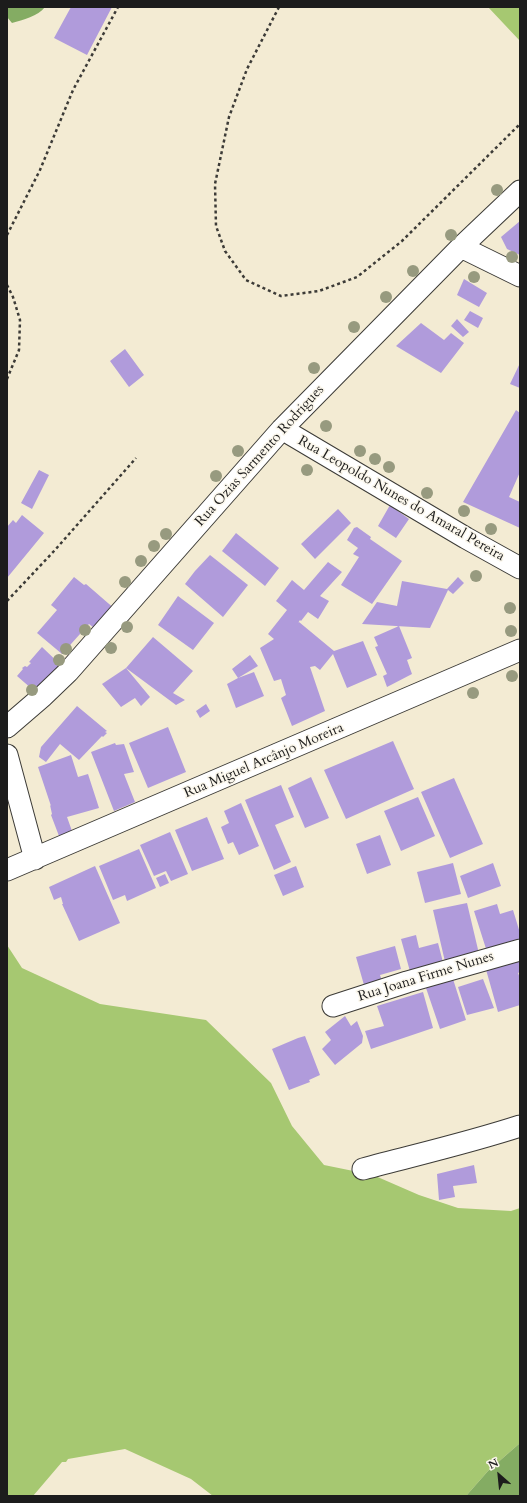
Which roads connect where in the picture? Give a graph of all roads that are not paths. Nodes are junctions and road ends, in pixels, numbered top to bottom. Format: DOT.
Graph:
graph roads {
  1 [pos="520,191"];
  2 [pos="461,247"];
  3 [pos="520,276"];
  4 [pos="282,428"];
  5 [pos="520,568"];
  6 [pos="520,650"];
  7 [pos="7,727"];
  8 [pos="7,754"];
  9 [pos="35,859"];
  10 [pos="7,870"];
  11 [pos="520,950"];
  12 [pos="333,1006"];
  13 [pos="520,1126"];
  14 [pos="363,1169"];
  1 -- 2 [label="street, Rua Ozias Sarmento Rodrigues"];
  2 -- 3 [label="street"];
  2 -- 4 [label="street, Rua Ozias Sarmento Rodrigues"];
  4 -- 5 [label="street, Rua Leopoldo Nunes do Amaral Pereira"];
  4 -- 7 [label="street, Rua Ozias Sarmento Rodrigues"];
  6 -- 9 [label="street, Rua Miguel Arcânjo Moreira"];
  8 -- 9 [label="street"];
  9 -- 10 [label="street, Rua Miguel Arcânjo Moreira"];
  11 -- 12 [label="street, Rua Joana Firme Nunes"];
  13 -- 14 [label="street"];
}
